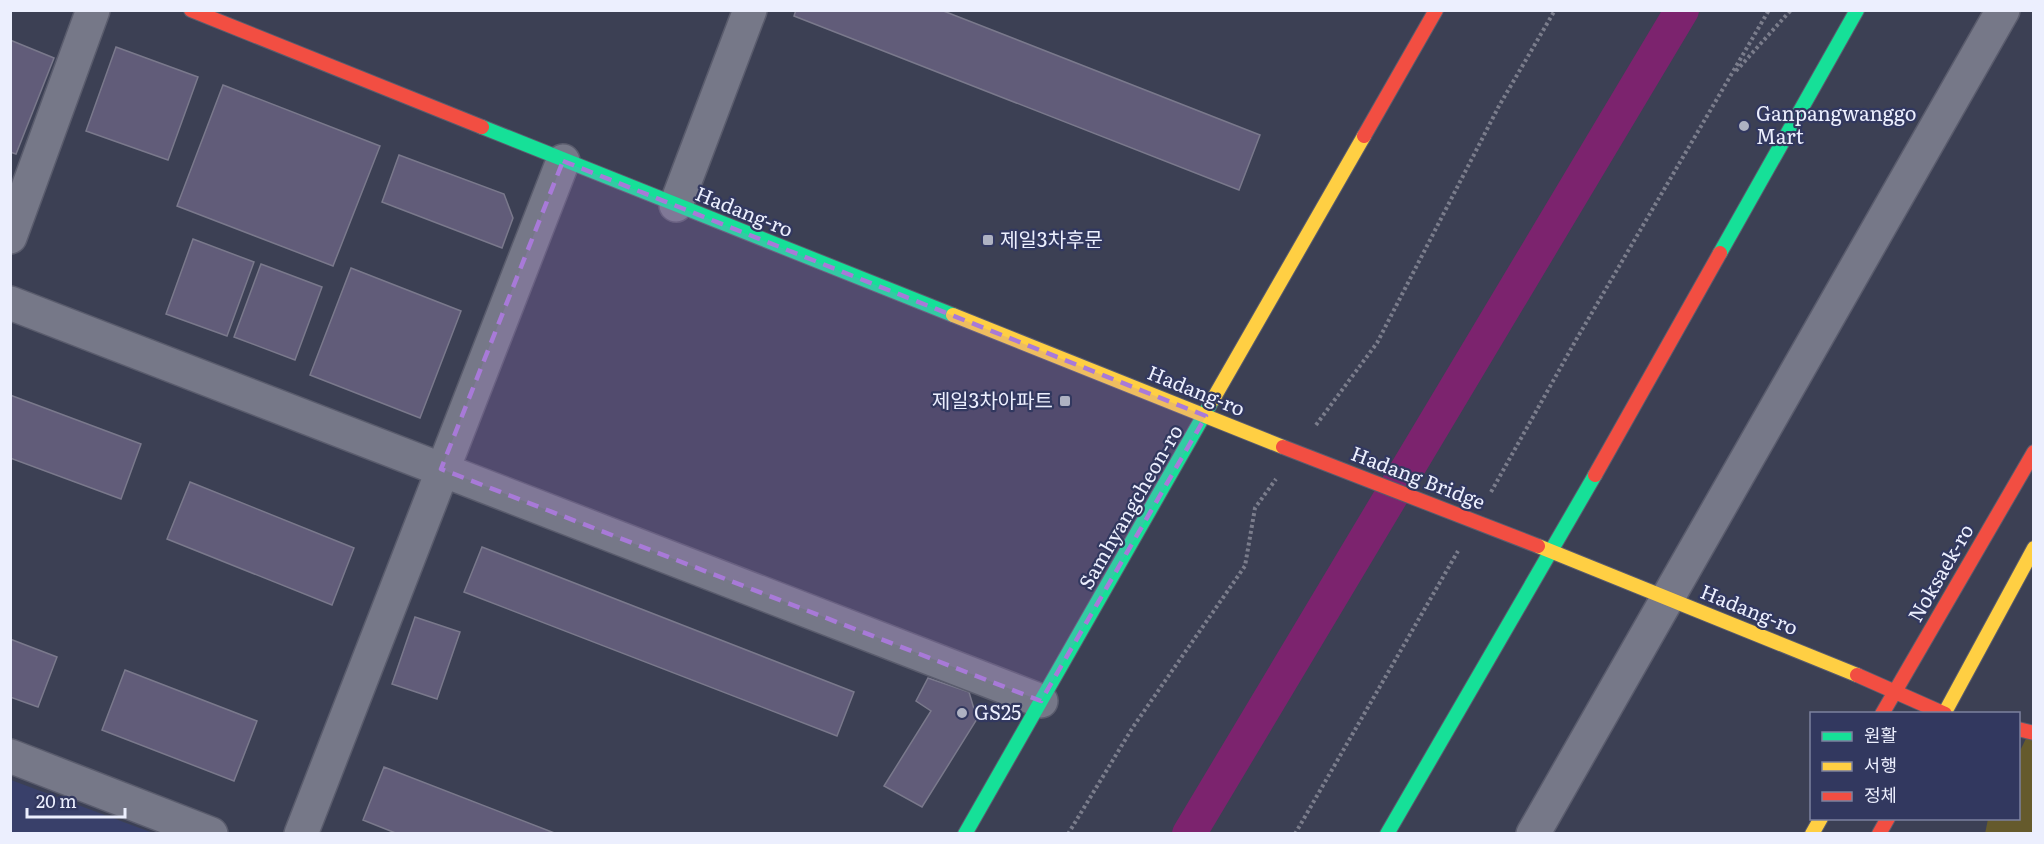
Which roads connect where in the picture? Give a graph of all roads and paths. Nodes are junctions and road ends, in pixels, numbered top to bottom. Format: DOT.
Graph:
graph roads {
  1 [pos="93,10"];
  2 [pos="191,10"];
  3 [pos="750,10"];
  4 [pos="1436,10"];
  5 [pos="1550,10"];
  6 [pos="1769,10"];
  7 [pos="1791,10"];
  8 [pos="1857,10"];
  9 [pos="2002,10"];
  10 [pos="1545,28"];
  11 [pos="1730,78"];
  12 [pos="563,161"];
  13 [pos="676,205"];
  14 [pos="10,237"];
  15 [pos="10,303"];
  16 [pos="1206,416"];
  17 [pos="1283,447"];
  18 [pos="2034,452"];
  19 [pos="441,470"];
  20 [pos="1485,502"];
  21 [pos="1462,543"];
  22 [pos="1538,546"];
  23 [pos="2034,548"];
  24 [pos="1551,552"];
  25 [pos="1668,598"];
  26 [pos="1895,690"];
  27 [pos="1041,701"];
  28 [pos="1883,712"];
  29 [pos="1940,712"];
  30 [pos="1945,712"];
  31 [pos="10,756"];
  32 [pos="1820,820"];
  33 [pos="1887,820"];
  34 [pos="211,834"];
  35 [pos="301,834"];
  36 [pos="965,834"];
  37 [pos="1295,834"];
  38 [pos="1387,834"];
  39 [pos="1533,834"];
  40 [pos="1812,834"];
  41 [pos="1880,834"];
  1 -- 14 [label="street"];
  2 -- 12 [label="street, Hadang-ro"];
  3 -- 13 [label="street"];
  4 -- 16 [label="street, Samhyangcheon-ro"];
  5 -- 10 [label="path"];
  6 -- 11 [label="path"];
  7 -- 11 [label="path"];
  8 -- 24 [label="street"];
  9 -- 25 [label="street"];
  11 -- 20 [label="path"];
  12 -- 13 [label="street, Hadang-ro"];
  12 -- 19 [label="street"];
  13 -- 16 [label="street, Hadang-ro"];
  15 -- 19 [label="street"];
  16 -- 17 [label="street, Hadang-ro"];
  16 -- 27 [label="street, Samhyangcheon-ro"];
  17 -- 22 [label="street, Hadang Bridge, bridge"];
  18 -- 26 [label="street, Noksaek-ro"];
  19 -- 27 [label="street"];
  19 -- 35 [label="street"];
  21 -- 37 [label="path"];
  22 -- 24 [label="street, Hadang-ro"];
  23 -- 30 [label="street"];
  24 -- 25 [label="street, Hadang-ro"];
  24 -- 38 [label="street"];
  25 -- 26 [label="street, Hadang-ro"];
  25 -- 39 [label="street"];
  26 -- 28 [label="street, Noksaek-ro"];
  26 -- 29 [label="street, Hadang-ro"];
  27 -- 36 [label="street, Samhyangcheon-ro"];
  31 -- 34 [label="street"];
  32 -- 40 [label="street"];
  33 -- 41 [label="street"];
}
